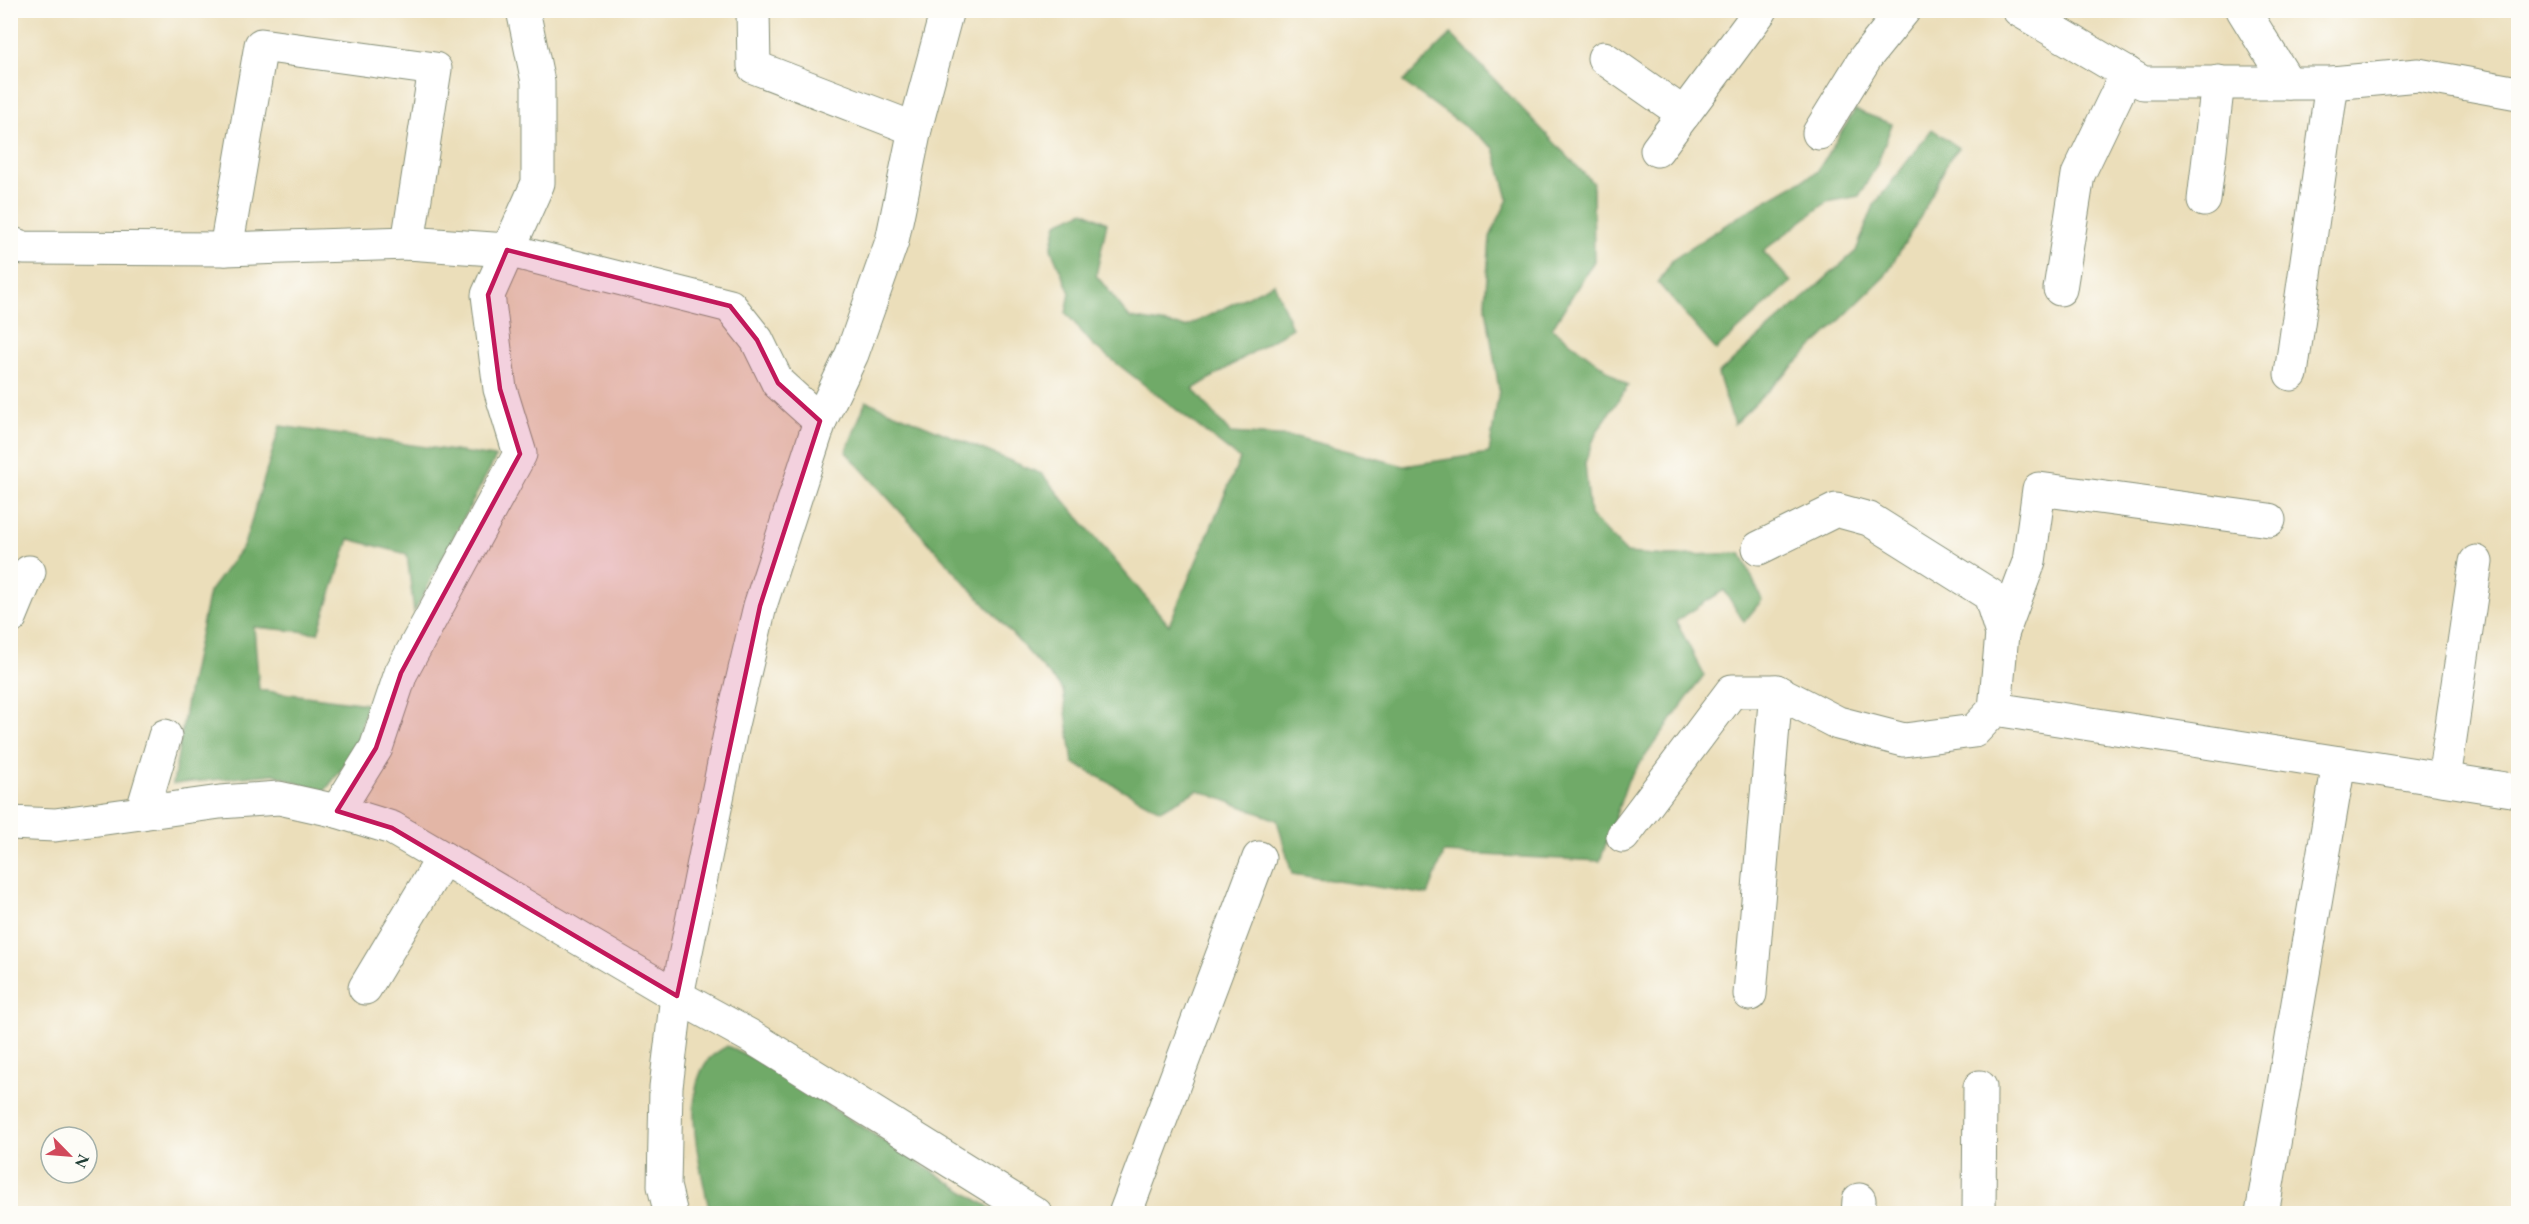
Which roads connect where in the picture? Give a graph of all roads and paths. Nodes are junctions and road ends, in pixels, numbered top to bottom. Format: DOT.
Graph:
graph roads {
  1 [pos="523,10"];
  2 [pos="753,10"];
  3 [pos="947,10"];
  4 [pos="1761,10"];
  5 [pos="1904,10"];
  6 [pos="2019,10"];
  7 [pos="2242,10"];
  8 [pos="1604,57"];
  9 [pos="2127,73"];
  10 [pos="2218,82"];
  11 [pos="2288,83"];
  12 [pos="2332,83"];
  13 [pos="2518,93"];
  14 [pos="1684,114"];
  15 [pos="915,129"];
  16 [pos="1819,133"];
  17 [pos="1657,150"];
  18 [pos="2204,200"];
  19 [pos="10,243"];
  20 [pos="408,243"];
  21 [pos="226,249"];
  22 [pos="507,250"];
  23 [pos="2060,289"];
  24 [pos="2291,375"];
  25 [pos="820,421"];
  26 [pos="2270,520"];
  27 [pos="1759,548"];
  28 [pos="2476,562"];
  29 [pos="29,572"];
  30 [pos="10,618"];
  31 [pos="2002,634"];
  32 [pos="1776,692"];
  33 [pos="1995,709"];
  34 [pos="165,736"];
  35 [pos="2339,763"];
  36 [pos="2444,779"];
  37 [pos="2518,791"];
  38 [pos="337,811"];
  39 [pos="142,813"];
  40 [pos="10,823"];
  41 [pos="1623,836"];
  42 [pos="443,858"];
  43 [pos="1259,858"];
  44 [pos="365,988"];
  45 [pos="1750,994"];
  46 [pos="677,996"];
  47 [pos="1980,1087"];
  48 [pos="671,1214"];
  49 [pos="1036,1214"];
  50 [pos="1125,1214"];
  51 [pos="1979,1214"];
  52 [pos="2262,1214"];
  1 -- 22 [label="street"];
  2 -- 15 [label="street"];
  3 -- 15 [label="street"];
  4 -- 14 [label="street"];
  5 -- 16 [label="street"];
  6 -- 9 [label="street"];
  7 -- 11 [label="street"];
  8 -- 14 [label="street"];
  9 -- 10 [label="street"];
  9 -- 23 [label="street"];
  10 -- 11 [label="street"];
  10 -- 18 [label="street"];
  11 -- 12 [label="street"];
  12 -- 13 [label="street"];
  12 -- 24 [label="street"];
  14 -- 17 [label="street"];
  15 -- 25 [label="street"];
  19 -- 21 [label="street"];
  20 -- 21 [label="street"];
  20 -- 21 [label="street"];
  20 -- 22 [label="street"];
  22 -- 25 [label="street"];
  22 -- 38 [label="street"];
  25 -- 46 [label="street"];
  26 -- 31 [label="street"];
  27 -- 31 [label="street"];
  28 -- 36 [label="street"];
  29 -- 30 [label="street"];
  31 -- 33 [label="street"];
  32 -- 33 [label="street"];
  32 -- 41 [label="street"];
  32 -- 45 [label="street"];
  33 -- 35 [label="street"];
  34 -- 39 [label="street"];
  35 -- 36 [label="street"];
  35 -- 52 [label="street"];
  36 -- 37 [label="street"];
  38 -- 39 [label="street"];
  38 -- 42 [label="street"];
  39 -- 40 [label="street"];
  42 -- 44 [label="street"];
  42 -- 46 [label="street"];
  43 -- 50 [label="street"];
  46 -- 48 [label="street"];
  46 -- 49 [label="street"];
  47 -- 51 [label="street"];
}
